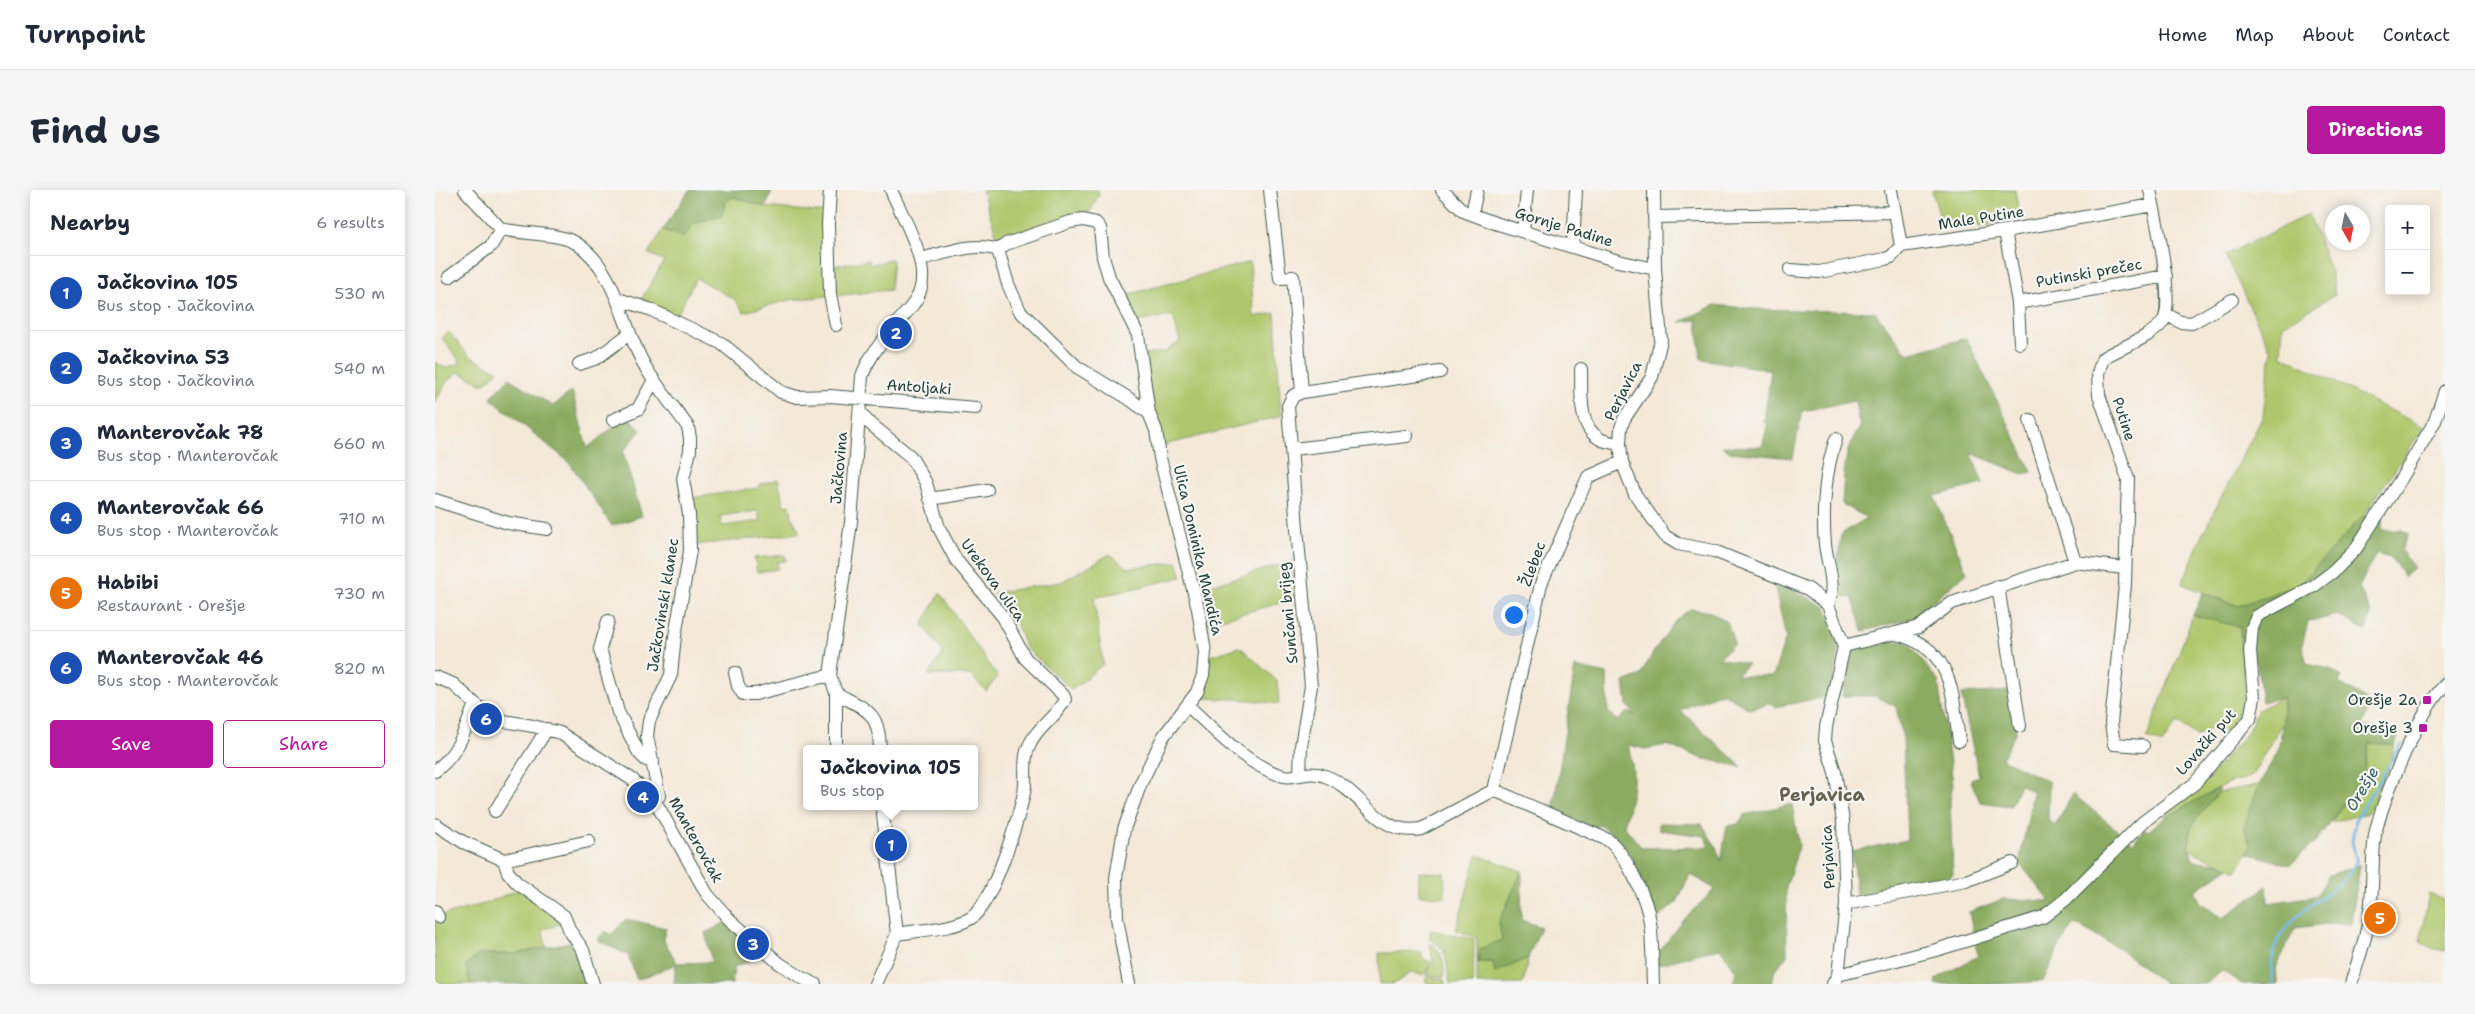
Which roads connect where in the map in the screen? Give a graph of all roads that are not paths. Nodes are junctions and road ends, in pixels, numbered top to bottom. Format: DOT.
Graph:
graph roads {
  1 [pos="465,190"];
  2 [pos="830,190"];
  3 [pos="891,190"];
  4 [pos="1270,190"];
  5 [pos="1443,190"];
  6 [pos="1477,190"];
  7 [pos="1527,190"];
  8 [pos="1576,190"];
  9 [pos="1653,190"];
  10 [pos="1891,190"];
  11 [pos="2150,190"];
  12 [pos="2153,205"];
  13 [pos="1895,212"];
  14 [pos="1473,214"];
  15 [pos="1654,218"];
  16 [pos="501,229"];
  17 [pos="1523,231"];
  18 [pos="2005,231"];
  19 [pos="1573,246"];
  20 [pos="1901,246"];
  21 [pos="998,250"];
  22 [pos="921,259"];
  23 [pos="1655,269"];
  24 [pos="1790,270"];
  25 [pos="2166,276"];
  26 [pos="449,277"];
  27 [pos="618,299"];
  28 [pos="2232,300"];
  29 [pos="2018,303"];
  30 [pos="2167,314"];
  31 [pos="836,325"];
  32 [pos="629,334"];
  33 [pos="2021,343"];
  34 [pos="579,364"];
  35 [pos="1581,370"];
  36 [pos="1440,372"];
  37 [pos="654,380"];
  38 [pos="2445,391"];
  39 [pos="1302,392"];
  40 [pos="860,406"];
  41 [pos="976,408"];
  42 [pos="1149,413"];
  43 [pos="613,420"];
  44 [pos="2030,420"];
  45 [pos="1407,436"];
  46 [pos="1836,439"];
  47 [pos="1619,444"];
  48 [pos="1293,449"];
  49 [pos="1622,462"];
  50 [pos="987,490"];
  51 [pos="435,500"];
  52 [pos="930,500"];
  53 [pos="547,529"];
  54 [pos="2075,562"];
  55 [pos="2124,568"];
  56 [pos="1998,586"];
  57 [pos="1828,604"];
  58 [pos="608,621"];
  59 [pos="1892,634"];
  60 [pos="1844,646"];
  61 [pos="735,673"];
  62 [pos="830,675"];
  63 [pos="435,677"];
  64 [pos="2445,685"];
  65 [pos="836,693"];
  66 [pos="1187,705"];
  67 [pos="474,706"];
  68 [pos="2020,726"];
  69 [pos="547,729"];
  70 [pos="1959,741"];
  71 [pos="836,745"];
  72 [pos="880,745"];
  73 [pos="2143,746"];
  74 [pos="653,762"];
  75 [pos="435,771"];
  76 [pos="1300,774"];
  77 [pos="1494,790"];
  78 [pos="655,801"];
  79 [pos="882,810"];
  80 [pos="495,811"];
  81 [pos="435,824"];
  82 [pos="589,841"];
  83 [pos="504,860"];
  84 [pos="2012,863"];
  85 [pos="1847,904"];
  86 [pos="897,934"];
  87 [pos="1836,980"];
  88 [pos="593,984"];
  89 [pos="815,984"];
  90 [pos="875,984"];
  91 [pos="1129,984"];
  92 [pos="1653,984"];
  93 [pos="2351,984"];
  1 -- 16 [label="street"];
  2 -- 31 [label="street"];
  3 -- 22 [label="street, Jačkovina"];
  4 -- 39 [label="street"];
  5 -- 14 [label="street, Gornje Padine"];
  6 -- 14 [label="street"];
  7 -- 17 [label="street"];
  8 -- 19 [label="street"];
  9 -- 15 [label="street, Perjavica"];
  10 -- 13 [label="street"];
  11 -- 12 [label="street"];
  12 -- 18 [label="street, Male Putine"];
  12 -- 25 [label="street"];
  13 -- 15 [label="street"];
  13 -- 20 [label="street"];
  14 -- 17 [label="street, Gornje Padine"];
  15 -- 23 [label="street, Perjavica"];
  16 -- 26 [label="street"];
  16 -- 27 [label="street, Jačkovinski klanec"];
  17 -- 19 [label="street, Gornje Padine"];
  18 -- 20 [label="street, Male Putine"];
  18 -- 29 [label="street, Putinski prečec"];
  19 -- 23 [label="street, Gornje Padine"];
  20 -- 24 [label="street, Male Putine"];
  21 -- 22 [label="street"];
  21 -- 42 [label="street"];
  21 -- 42 [label="street, Ulica Dominika Mandića"];
  22 -- 40 [label="street, Jačkovina"];
  23 -- 47 [label="street, Perjavica"];
  25 -- 29 [label="street, Putinski prečec"];
  25 -- 30 [label="street"];
  27 -- 32 [label="street, Jačkovinski klanec"];
  27 -- 40 [label="street, Antoljaki"];
  28 -- 30 [label="street"];
  29 -- 33 [label="street, Putinski prečec"];
  30 -- 55 [label="street, Putine"];
  32 -- 34 [label="street"];
  32 -- 37 [label="street, Jačkovinski klanec"];
  35 -- 47 [label="street"];
  36 -- 39 [label="street"];
  37 -- 43 [label="street"];
  37 -- 74 [label="street, Jačkovinski klanec"];
  38 -- 87 [label="street, Lovački put"];
  39 -- 48 [label="street, Sunčani brijeg"];
  40 -- 41 [label="street, Antoljaki"];
  40 -- 52 [label="street, Urekova ulica"];
  40 -- 62 [label="street, Jačkovina"];
  42 -- 66 [label="street, Ulica Dominika Mandića"];
  44 -- 54 [label="street"];
  45 -- 48 [label="street"];
  46 -- 57 [label="street"];
  47 -- 49 [label="street, Perjavica"];
  48 -- 76 [label="street, Sunčani brijeg"];
  49 -- 57 [label="street, Perjavica"];
  49 -- 77 [label="street, Žlebec"];
  50 -- 52 [label="street"];
  51 -- 53 [label="street"];
  52 -- 86 [label="street, Urekova ulica"];
  54 -- 55 [label="street"];
  54 -- 56 [label="street"];
  55 -- 73 [label="street, Putine"];
  56 -- 59 [label="street"];
  56 -- 68 [label="street"];
  57 -- 60 [label="street"];
  58 -- 74 [label="street"];
  59 -- 60 [label="street"];
  59 -- 70 [label="street"];
  60 -- 85 [label="street, Perjavica"];
  61 -- 62 [label="street"];
  62 -- 65 [label="street, Jačkovina"];
  63 -- 67 [label="street, Manterovčak"];
  64 -- 93 [label="street"];
  65 -- 71 [label="street, Jačkovina"];
  65 -- 72 [label="street"];
  66 -- 76 [label="street"];
  66 -- 91 [label="street, Ulica Dominika Mandića"];
  67 -- 69 [label="street, Manterovčak"];
  67 -- 75 [label="street"];
  69 -- 78 [label="street, Manterovčak"];
  69 -- 80 [label="street"];
  74 -- 78 [label="street, Jačkovinski klanec"];
  76 -- 77 [label="street"];
  77 -- 92 [label="street"];
  78 -- 89 [label="street, Manterovčak"];
  79 -- 86 [label="street"];
  81 -- 83 [label="street"];
  82 -- 83 [label="street"];
  83 -- 88 [label="street"];
  84 -- 85 [label="street, Perjavica"];
  85 -- 87 [label="street, Perjavica"];
  86 -- 90 [label="street"];
}
